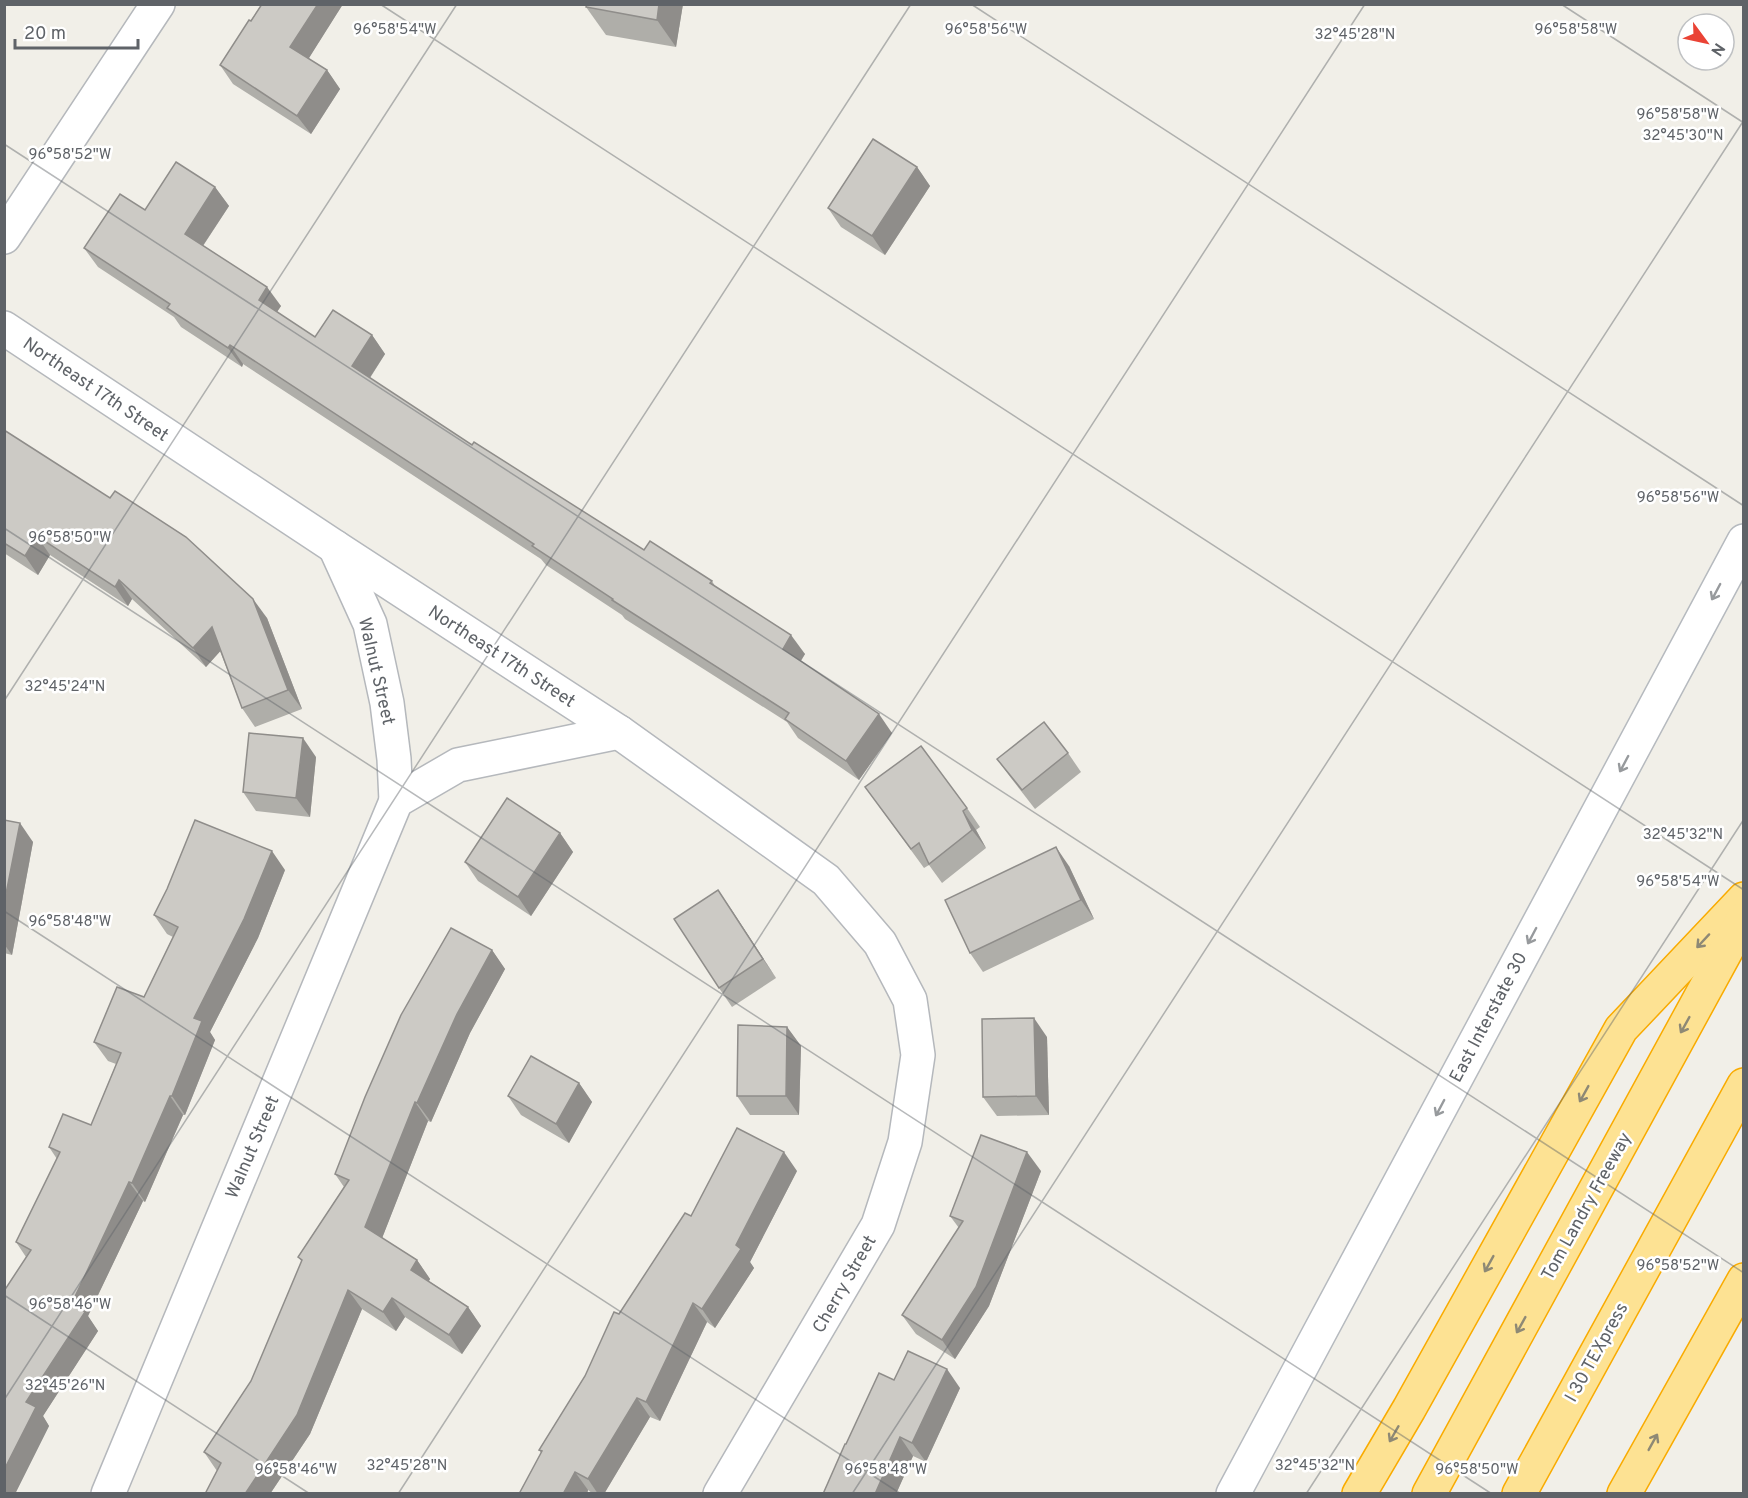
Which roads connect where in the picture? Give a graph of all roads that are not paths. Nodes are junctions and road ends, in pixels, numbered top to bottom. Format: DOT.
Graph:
graph roads {
  1 [pos="158,4"];
  2 [pos="4,237"];
  3 [pos="4,328"];
  4 [pos="1743,541"];
  5 [pos="335,547"];
  6 [pos="619,732"];
  7 [pos="396,801"];
  8 [pos="1743,899"];
  9 [pos="1743,918"];
  10 [pos="918,1054"];
  11 [pos="1743,1085"];
  12 [pos="1743,1280"];
  13 [pos="108,1494"];
  14 [pos="720,1494"];
  15 [pos="1233,1494"];
  16 [pos="1359,1494"];
  17 [pos="1429,1494"];
  18 [pos="1519,1494"];
  19 [pos="1624,1494"];
  1 -- 2 [label="street"];
  3 -- 5 [label="street, Northeast 17th Street"];
  4 -- 15 [label="street, East Interstate 30, one-way"];
  5 -- 6 [label="street, Northeast 17th Street"];
  5 -- 7 [label="street, Walnut Street"];
  6 -- 7 [label="street"];
  6 -- 10 [label="street, Northeast 17th Street"];
  7 -- 13 [label="street, Walnut Street"];
  8 -- 16 [label="highway, one-way"];
  9 -- 17 [label="highway, Tom Landry Freeway, one-way"];
  10 -- 14 [label="street, Cherry Street"];
  11 -- 18 [label="highway, I 30 TEXpress"];
  19 -- 12 [label="highway, one-way"];
}
